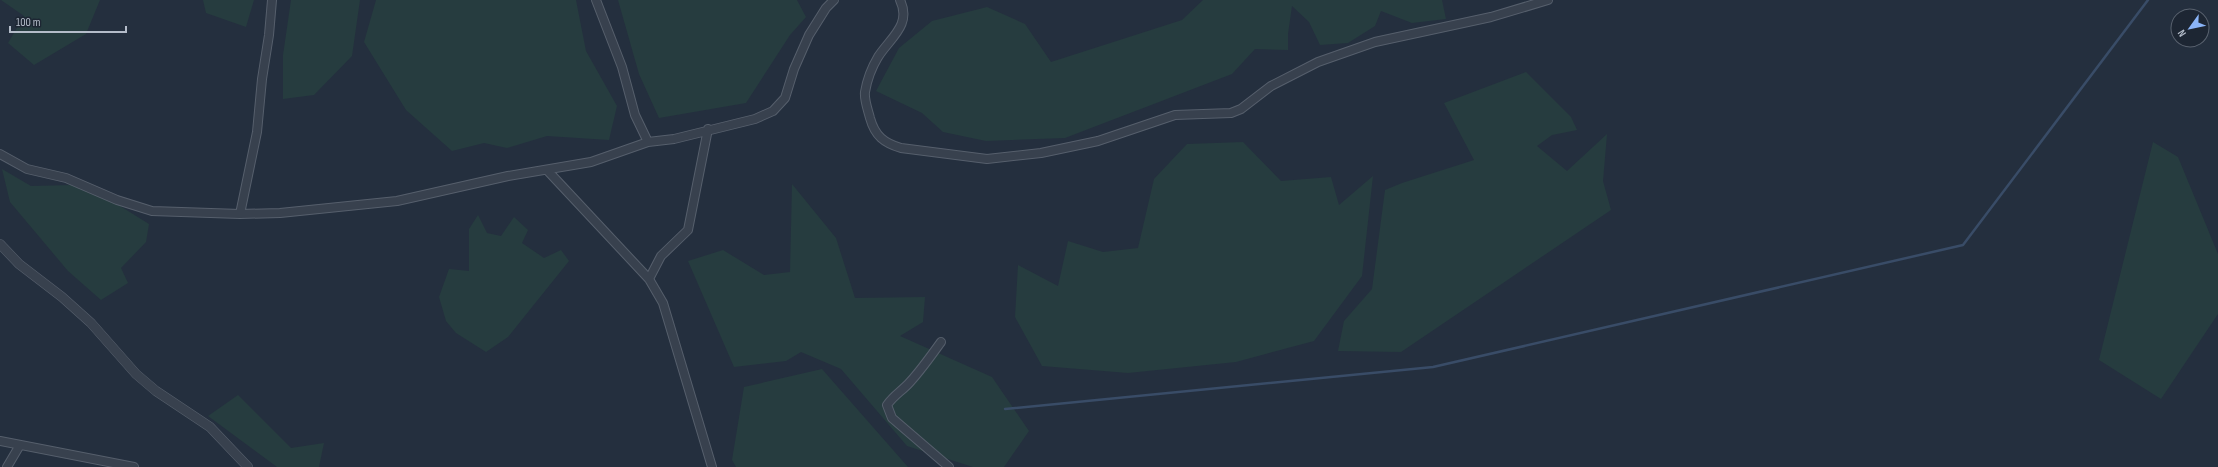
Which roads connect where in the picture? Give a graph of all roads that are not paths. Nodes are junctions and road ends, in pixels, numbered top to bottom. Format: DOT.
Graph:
graph roads {
  1 [pos="272,0"];
  2 [pos="596,0"];
  3 [pos="834,0"];
  4 [pos="900,0"];
  5 [pos="1548,0"];
  6 [pos="708,130"];
  7 [pos="648,142"];
  8 [pos="0,154"];
  9 [pos="547,170"];
  10 [pos="240,214"];
  11 [pos="0,244"];
  12 [pos="649,279"];
  13 [pos="941,342"];
  14 [pos="0,441"];
  15 [pos="20,445"];
  16 [pos="7,467"];
  17 [pos="134,467"];
  18 [pos="248,467"];
  19 [pos="712,467"];
  20 [pos="950,467"];
  1 -- 10 [label="street"];
  2 -- 7 [label="street"];
  3 -- 6 [label="street"];
  4 -- 5 [label="street"];
  6 -- 7 [label="street"];
  6 -- 12 [label="street"];
  7 -- 9 [label="street"];
  8 -- 10 [label="street"];
  9 -- 10 [label="street"];
  9 -- 12 [label="street"];
  11 -- 18 [label="street"];
  12 -- 19 [label="street"];
  13 -- 20 [label="street"];
  14 -- 15 [label="street"];
  15 -- 16 [label="street"];
  15 -- 17 [label="street"];
}
